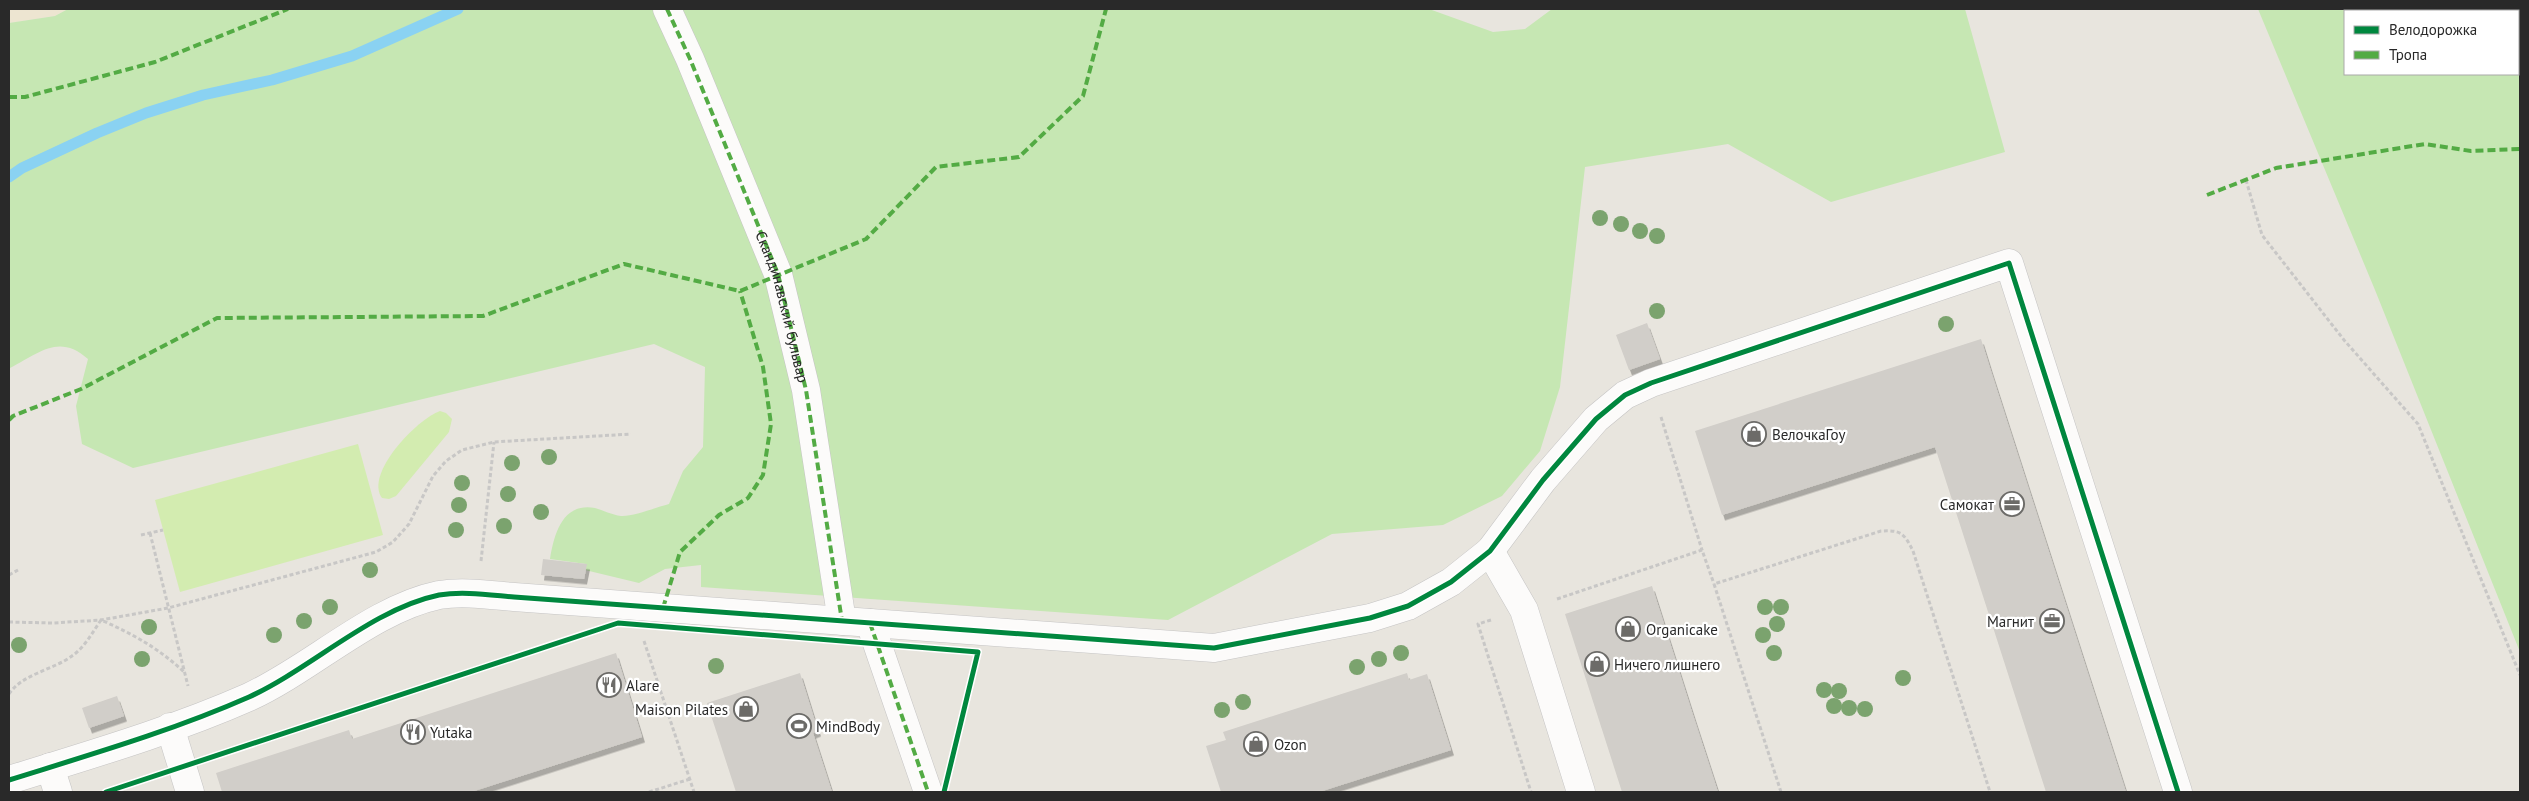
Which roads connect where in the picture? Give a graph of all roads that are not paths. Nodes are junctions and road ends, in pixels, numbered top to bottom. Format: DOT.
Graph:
graph roads {
  1 [pos="667,9"];
  2 [pos="1490,551"];
  3 [pos="842,621"];
  4 [pos="870,623"];
  5 [pos="170,727"];
  6 [pos="9,780"];
  7 [pos="54,780"];
  8 [pos="190,792"];
  9 [pos="928,792"];
  10 [pos="1582,792"];
  11 [pos="2178,792"];
  1 -- 3 [label="street, Скандинавский бульвар"];
  2 -- 4 [label="street"];
  2 -- 10 [label="street"];
  2 -- 11 [label="street"];
  3 -- 4 [label="street"];
  3 -- 5 [label="street"];
  4 -- 9 [label="street"];
  5 -- 7 [label="street"];
  5 -- 8 [label="street"];
  6 -- 7 [label="street"];
}
